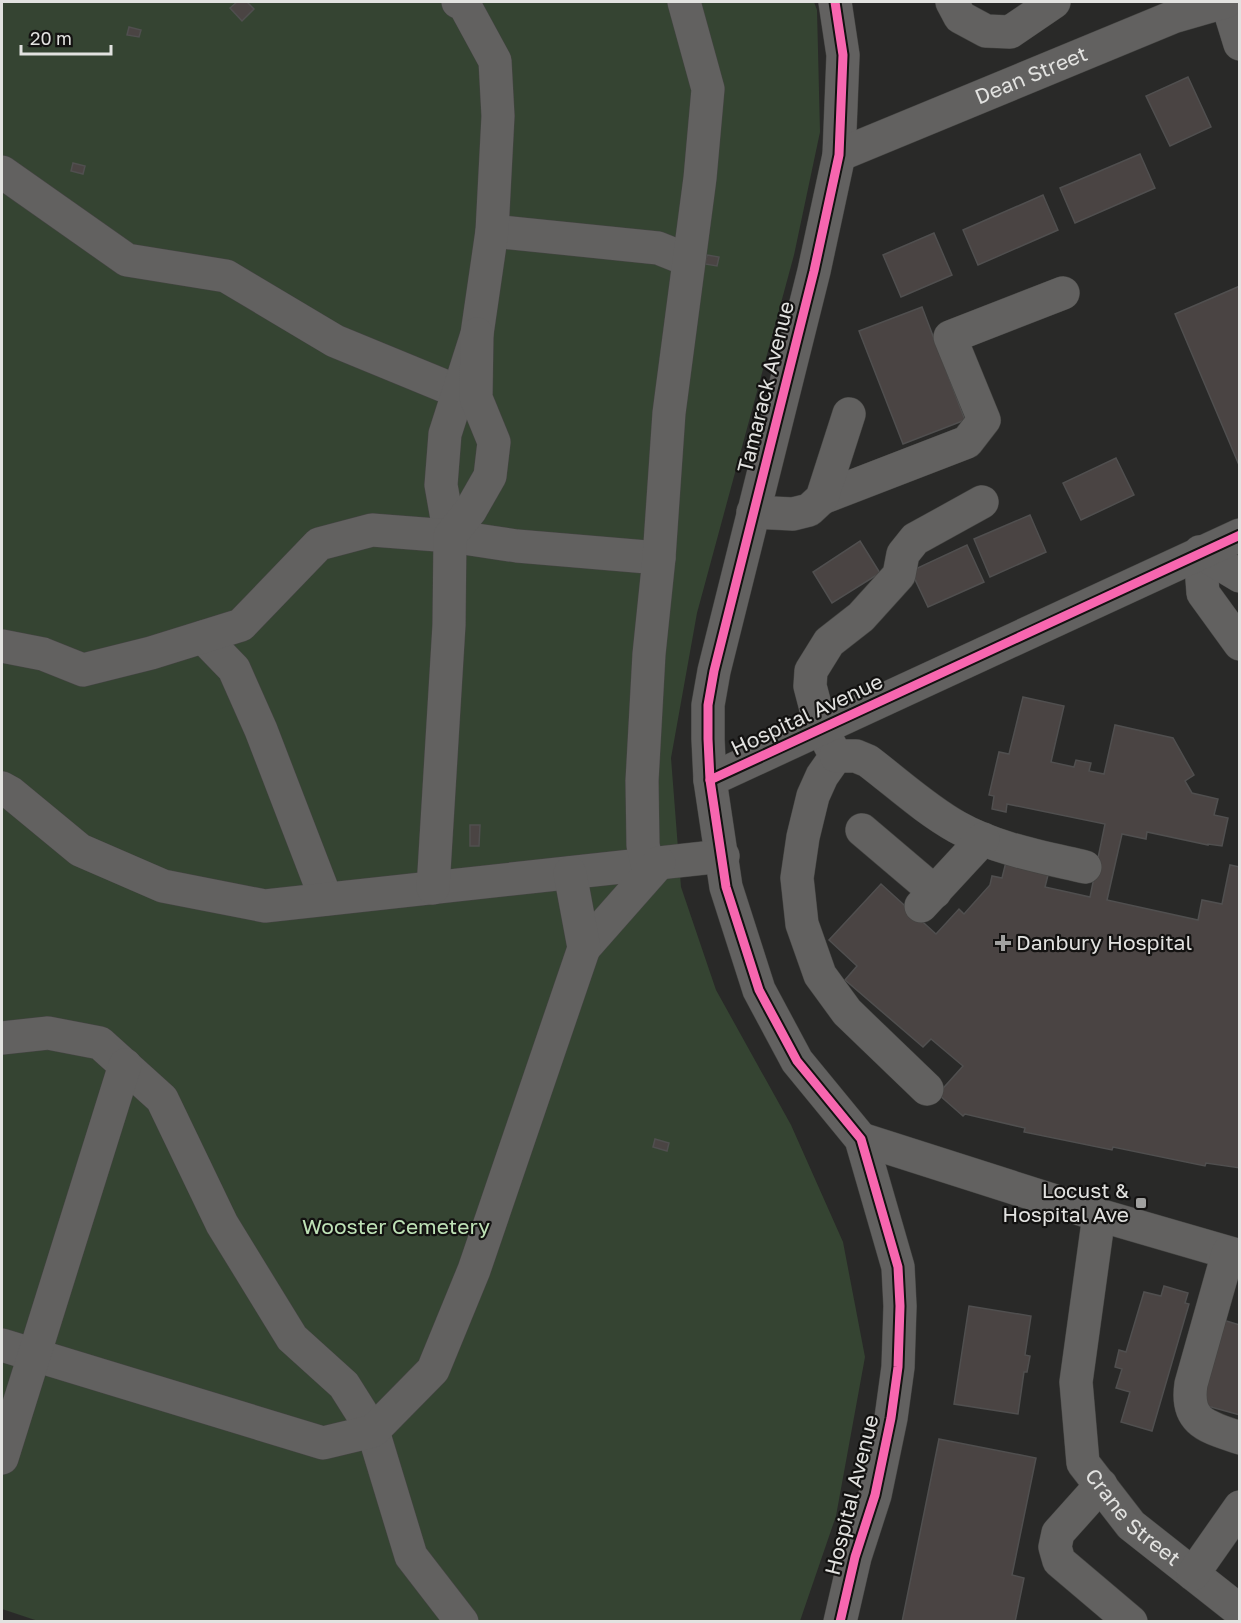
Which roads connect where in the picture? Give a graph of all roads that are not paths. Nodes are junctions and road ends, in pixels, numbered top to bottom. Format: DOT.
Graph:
graph roads {
  1 [pos="463,2"];
  2 [pos="684,2"];
  3 [pos="835,2"];
  4 [pos="952,2"];
  5 [pos="1054,2"];
  6 [pos="1226,2"];
  7 [pos="1169,9"];
  8 [pos="1239,44"];
  9 [pos="839,155"];
  10 [pos="2,172"];
  11 [pos="492,231"];
  12 [pos="688,260"];
  13 [pos="1063,293"];
  14 [pos="477,334"];
  15 [pos="459,392"];
  16 [pos="849,414"];
  17 [pos="822,498"];
  18 [pos="982,502"];
  19 [pos="753,512"];
  20 [pos="1239,535"];
  21 [pos="450,536"];
  22 [pos="1200,552"];
  23 [pos="659,558"];
  24 [pos="1239,576"];
  25 [pos="203,637"];
  26 [pos="1239,644"];
  27 [pos="2,646"];
  28 [pos="821,728"];
  29 [pos="836,756"];
  30 [pos="710,780"];
  31 [pos="2,788"];
  32 [pos="862,830"];
  33 [pos="983,839"];
  34 [pos="723,856"];
  35 [pos="653,864"];
  36 [pos="1085,867"];
  37 [pos="570,873"];
  38 [pos="433,888"];
  39 [pos="327,899"];
  40 [pos="584,948"];
  41 [pos="2,1038"];
  42 [pos="125,1065"];
  43 [pos="927,1089"];
  44 [pos="861,1139"];
  45 [pos="1099,1215"];
  46 [pos="1234,1254"];
  47 [pos="2,1345"];
  48 [pos="34,1356"];
  49 [pos="373,1431"];
  50 [pos="1239,1438"];
  51 [pos="2,1458"];
  52 [pos="1101,1485"];
  53 [pos="1239,1507"];
  54 [pos="1192,1574"];
  55 [pos="1239,1611"];
  56 [pos="462,1622"];
  57 [pos="840,1622"];
  58 [pos="1131,1622"];
  1 -- 11 [label="street"];
  2 -- 12 [label="street"];
  3 -- 9 [label="street, Tamarack Avenue"];
  4 -- 5 [label="street"];
  6 -- 7 [label="street, Dean Street"];
  6 -- 8 [label="street"];
  7 -- 9 [label="street, Dean Street"];
  9 -- 19 [label="street, Tamarack Avenue"];
  10 -- 15 [label="street"];
  11 -- 12 [label="street"];
  11 -- 14 [label="street"];
  12 -- 23 [label="street"];
  13 -- 17 [label="street"];
  14 -- 15 [label="street"];
  14 -- 21 [label="street"];
  15 -- 21 [label="street"];
  16 -- 17 [label="street"];
  17 -- 19 [label="street"];
  18 -- 28 [label="street"];
  19 -- 30 [label="street, Tamarack Avenue"];
  20 -- 22 [label="street, Hospital Avenue"];
  21 -- 23 [label="street"];
  21 -- 25 [label="street"];
  21 -- 38 [label="street"];
  22 -- 24 [label="street"];
  22 -- 26 [label="street"];
  22 -- 28 [label="street, Hospital Avenue"];
  23 -- 35 [label="street"];
  25 -- 27 [label="street"];
  25 -- 39 [label="street"];
  28 -- 29 [label="street"];
  28 -- 30 [label="street, Hospital Avenue"];
  29 -- 33 [label="street"];
  29 -- 43 [label="street"];
  30 -- 34 [label="street, Hospital Avenue"];
  31 -- 39 [label="street"];
  32 -- 33 [label="street"];
  33 -- 36 [label="street"];
  34 -- 35 [label="street"];
  34 -- 44 [label="street, Hospital Avenue"];
  35 -- 37 [label="street"];
  35 -- 40 [label="street"];
  37 -- 38 [label="street"];
  37 -- 40 [label="street"];
  38 -- 39 [label="street"];
  40 -- 49 [label="street"];
  41 -- 42 [label="street"];
  42 -- 48 [label="street"];
  42 -- 49 [label="street"];
  44 -- 45 [label="street"];
  44 -- 57 [label="street, Hospital Avenue"];
  45 -- 46 [label="street"];
  45 -- 52 [label="street, Crane Street"];
  46 -- 50 [label="street"];
  47 -- 48 [label="street"];
  48 -- 49 [label="street"];
  48 -- 51 [label="street"];
  49 -- 56 [label="street"];
  52 -- 54 [label="street, Crane Street"];
  52 -- 58 [label="street"];
  53 -- 54 [label="street"];
  54 -- 55 [label="street, Crane Street"];
}
